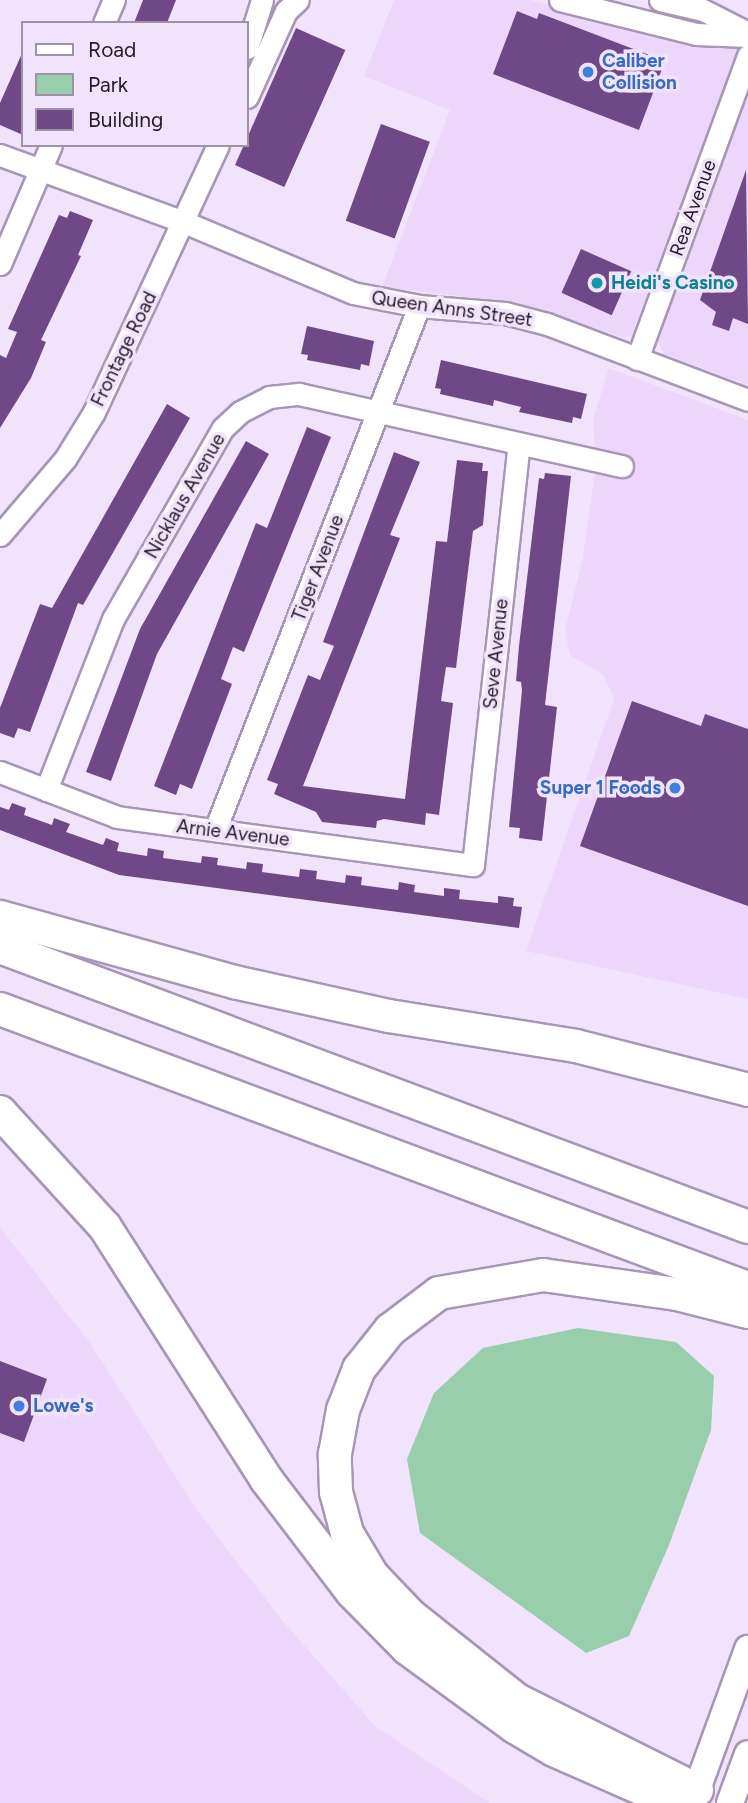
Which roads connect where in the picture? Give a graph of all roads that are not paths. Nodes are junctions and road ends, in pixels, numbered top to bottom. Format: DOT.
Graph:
graph roads {
  1 [pos="114,0"];
  2 [pos="262,0"];
  3 [pos="298,0"];
  4 [pos="560,0"];
  5 [pos="660,0"];
  6 [pos="105,21"];
  7 [pos="748,34"];
  8 [pos="248,45"];
  9 [pos="748,56"];
  10 [pos="248,95"];
  11 [pos="50,147"];
  12 [pos="217,147"];
  13 [pos="0,155"];
  14 [pos="40,171"];
  15 [pos="184,222"];
  16 [pos="0,264"];
  17 [pos="419,306"];
  18 [pos="637,359"];
  19 [pos="748,400"];
  20 [pos="379,411"];
  21 [pos="519,443"];
  22 [pos="622,466"];
  23 [pos="0,535"];
  24 [pos="0,772"];
  25 [pos="46,790"];
  26 [pos="215,831"];
  27 [pos="473,865"];
  28 [pos="0,917"];
  29 [pos="0,947"];
  30 [pos="0,1009"];
  31 [pos="748,1090"];
  32 [pos="0,1112"];
  33 [pos="748,1227"];
  34 [pos="748,1288"];
  35 [pos="748,1311"];
  36 [pos="748,1649"];
  37 [pos="748,1755"];
  38 [pos="688,1799"];
  39 [pos="730,1803"];
  1 -- 6 [label="street"];
  2 -- 8 [label="street"];
  3 -- 10 [label="street"];
  4 -- 7 [label="street"];
  5 -- 7 [label="street"];
  9 -- 18 [label="street, Rea Avenue"];
  11 -- 14 [label="street"];
  12 -- 15 [label="street, Frontage Road"];
  13 -- 14 [label="street, Queen Anns Street"];
  14 -- 15 [label="street, Queen Anns Street"];
  14 -- 16 [label="street"];
  15 -- 17 [label="street, Queen Anns Street"];
  15 -- 23 [label="street, Frontage Road"];
  17 -- 18 [label="street, Queen Anns Street"];
  17 -- 20 [label="street, Tiger Avenue"];
  18 -- 19 [label="street, Queen Anns Street"];
  20 -- 21 [label="street, Nicklaus Avenue"];
  20 -- 25 [label="street, Nicklaus Avenue"];
  20 -- 26 [label="street, Tiger Avenue"];
  21 -- 22 [label="street, Nicklaus Avenue"];
  21 -- 27 [label="street, Seve Avenue"];
  24 -- 25 [label="street, Arnie Avenue"];
  25 -- 26 [label="street, Arnie Avenue"];
  26 -- 27 [label="street, Arnie Avenue"];
  28 -- 31 [label="highway"];
  29 -- 33 [label="highway"];
  30 -- 34 [label="highway"];
  32 -- 38 [label="highway"];
  35 -- 38 [label="highway"];
  36 -- 38 [label="main road"];
  37 -- 39 [label="main road"];
}
